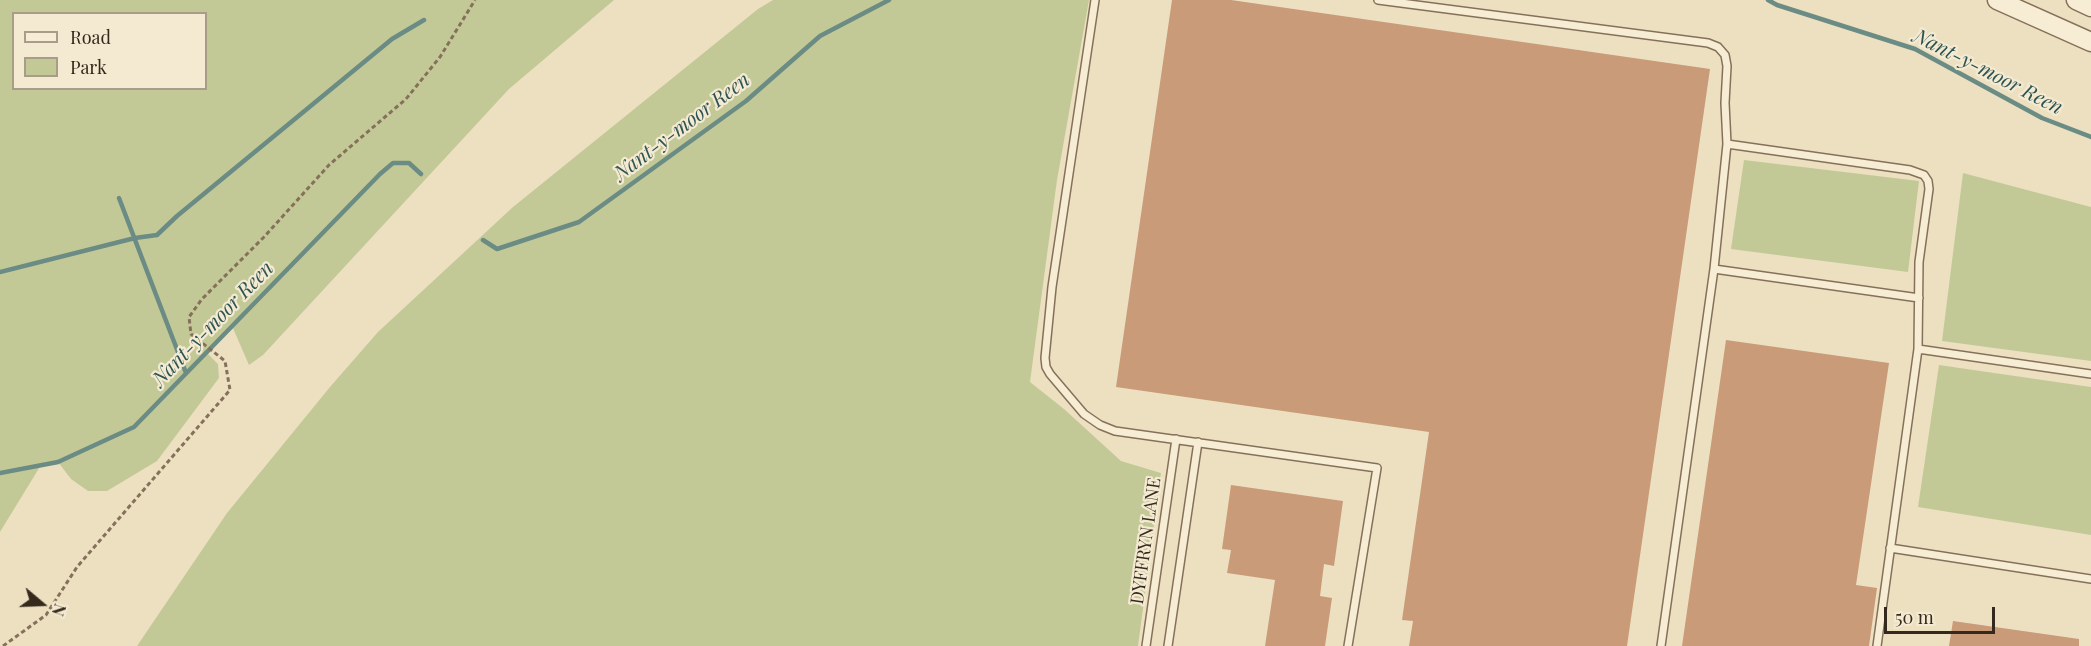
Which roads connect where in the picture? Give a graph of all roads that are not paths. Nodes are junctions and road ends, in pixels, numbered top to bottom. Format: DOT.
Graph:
graph roads {
  1 [pos="1095,0"];
  2 [pos="1378,0"];
  3 [pos="1997,0"];
  4 [pos="2076,0"];
  5 [pos="2091,7"];
  6 [pos="2091,42"];
  7 [pos="1727,144"];
  8 [pos="1714,269"];
  9 [pos="1919,298"];
  10 [pos="1918,349"];
  11 [pos="2091,374"];
  12 [pos="1176,439"];
  13 [pos="1198,442"];
  14 [pos="1890,548"];
  15 [pos="2091,579"];
  16 [pos="1146,646"];
  17 [pos="1168,646"];
  18 [pos="1348,646"];
  19 [pos="1661,646"];
  20 [pos="1877,646"];
  1 -- 12 [label="lane"];
  2 -- 7 [label="lane"];
  3 -- 6 [label="street"];
  4 -- 5 [label="street"];
  7 -- 8 [label="lane"];
  7 -- 9 [label="lane"];
  8 -- 9 [label="lane"];
  8 -- 19 [label="lane"];
  9 -- 10 [label="lane"];
  10 -- 11 [label="lane"];
  10 -- 14 [label="lane"];
  12 -- 13 [label="lane"];
  12 -- 16 [label="lane, DYFFRYN LANE"];
  13 -- 17 [label="lane, DYFFRYN LANE"];
  13 -- 18 [label="lane"];
  14 -- 15 [label="lane"];
  14 -- 20 [label="lane"];
}
